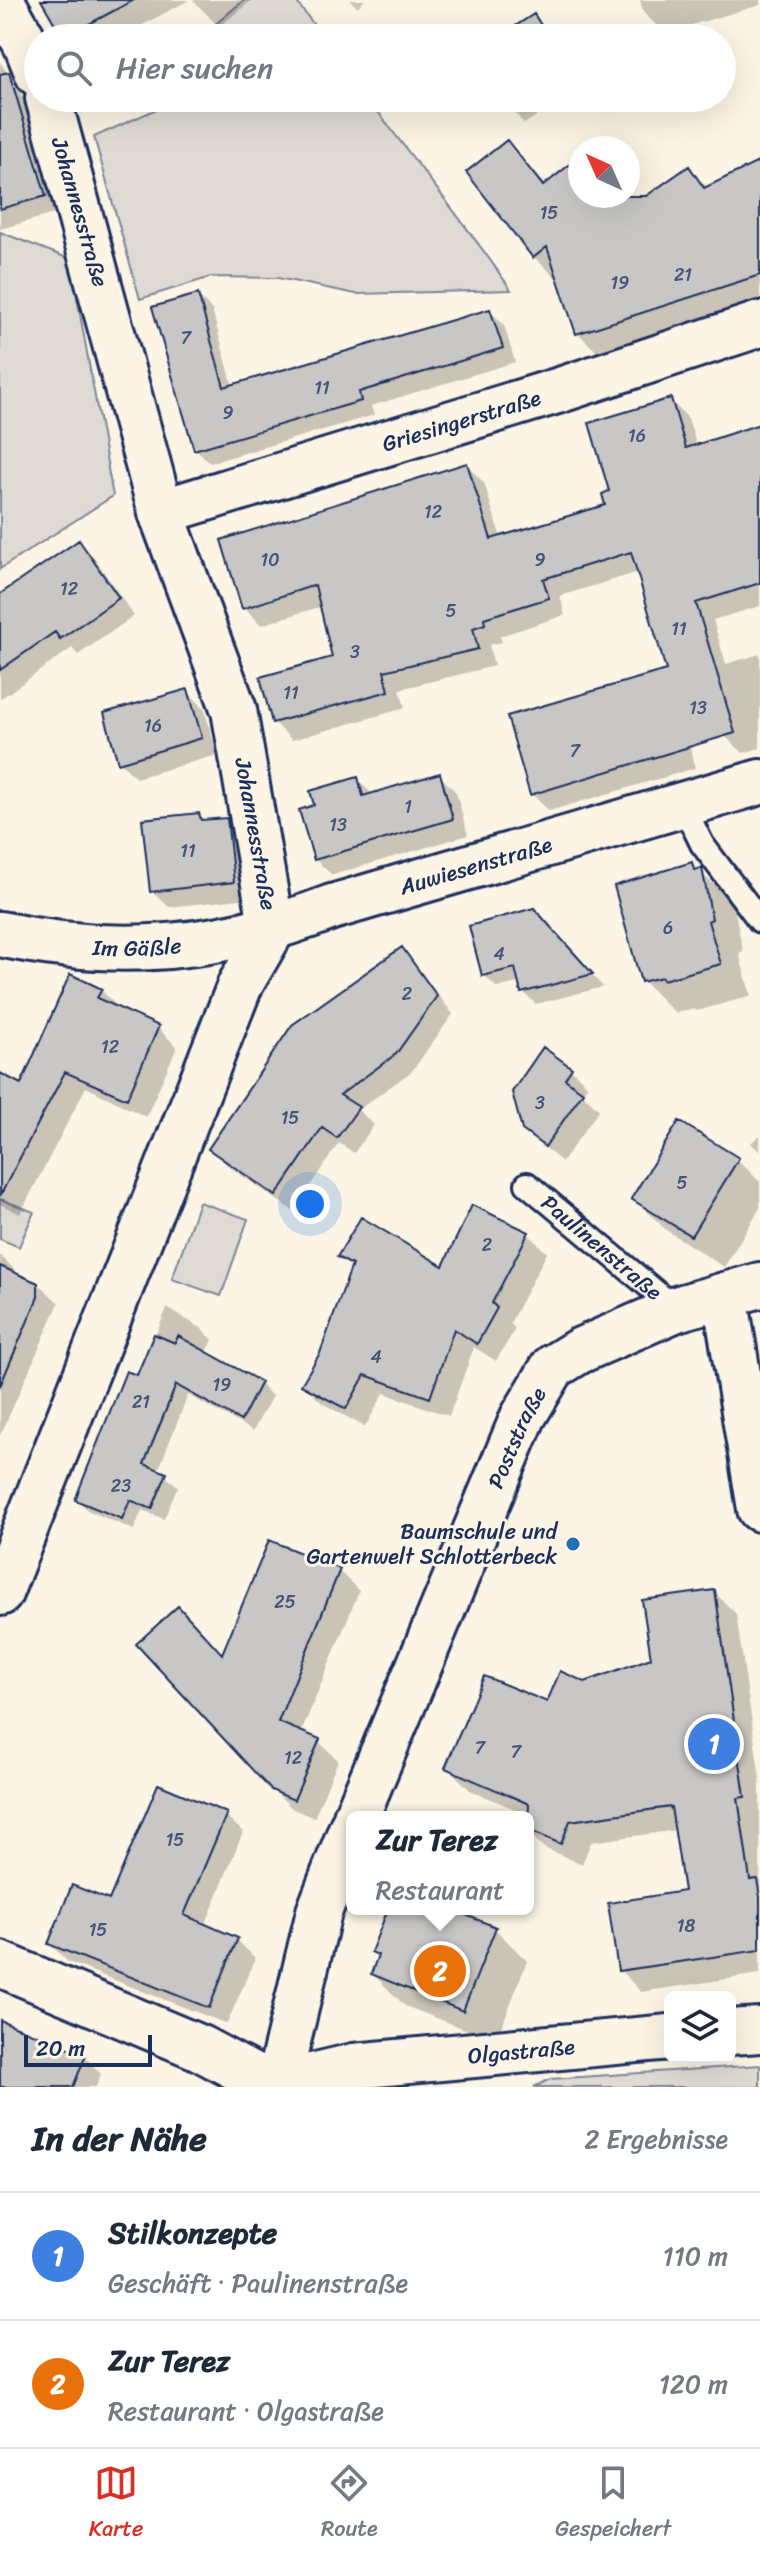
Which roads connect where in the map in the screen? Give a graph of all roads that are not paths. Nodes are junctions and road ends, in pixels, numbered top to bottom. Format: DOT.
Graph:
graph roads {
  1 [pos="1,0"];
  2 [pos="24,40"];
  3 [pos="52,112"];
  4 [pos="760,324"];
  5 [pos="161,512"];
  6 [pos="760,782"];
  7 [pos="683,805"];
  8 [pos="760,921"];
  9 [pos="272,930"];
  10 [pos="0,934"];
  11 [pos="527,1184"];
  12 [pos="742,1290"];
  13 [pos="676,1309"];
  14 [pos="760,1509"];
  15 [pos="0,1593"];
  16 [pos="359,1811"];
  17 [pos="346,1842"];
  18 [pos="0,1964"];
  19 [pos="760,2030"];
  20 [pos="736,2032"];
  21 [pos="664,2038"];
  22 [pos="392,2076"];
  23 [pos="277,2087"];
  1 -- 2 [label="street"];
  3 -- 5 [label="street, Johannesstraße"];
  4 -- 5 [label="street, Griesingerstraße"];
  5 -- 9 [label="street, Johannesstraße"];
  6 -- 7 [label="street, Auwiesenstraße"];
  7 -- 8 [label="lane"];
  7 -- 9 [label="street, Auwiesenstraße"];
  9 -- 10 [label="street, Im Gäßle"];
  9 -- 15 [label="street, Johannesstraße"];
  11 -- 13 [label="lane, Paulinenstraße"];
  12 -- 13 [label="street, Poststraße"];
  12 -- 14 [label="street"];
  13 -- 16 [label="street, Poststraße"];
  17 -- 23 [label="street"];
  18 -- 23 [label="street"];
  19 -- 20 [label="street"];
  21 -- 22 [label="street, Olgastraße"];
  22 -- 23 [label="street, Olgastraße"];
}
